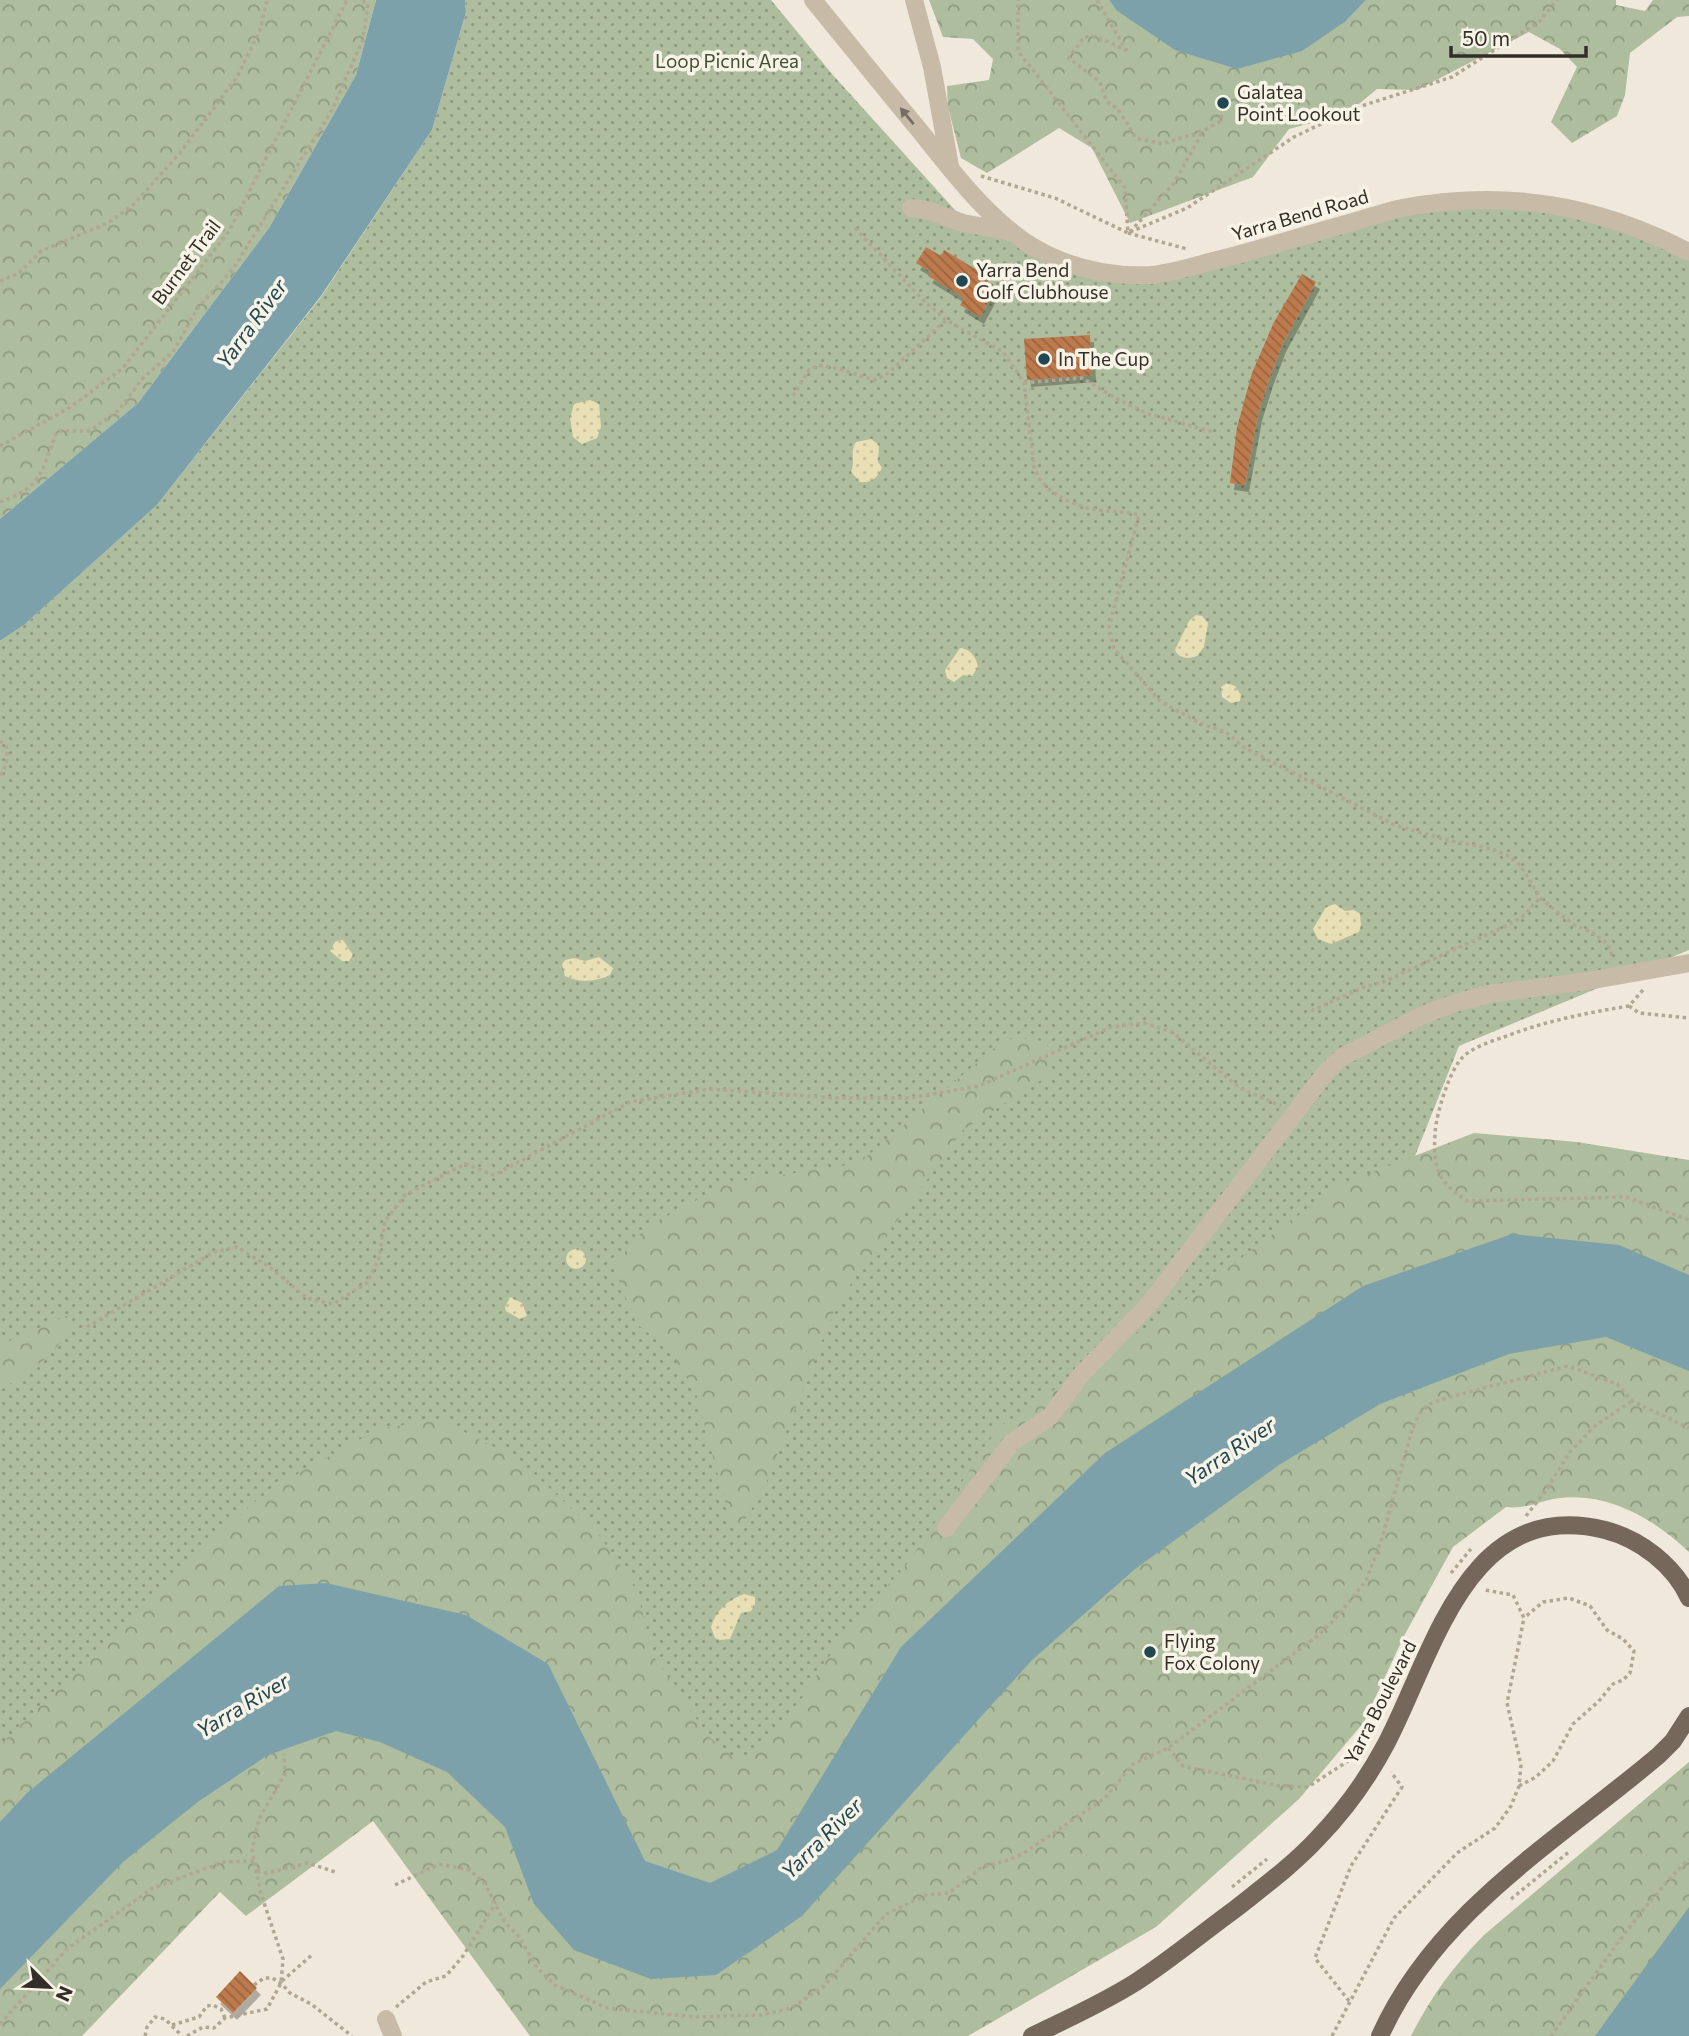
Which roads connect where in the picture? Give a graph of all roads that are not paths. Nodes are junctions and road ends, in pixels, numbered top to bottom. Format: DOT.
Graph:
graph roads {
  1 [pos="813,0"];
  2 [pos="914,0"];
  3 [pos="950,169"];
  4 [pos="911,208"];
  5 [pos="1012,232"];
  6 [pos="1689,252"];
  7 [pos="1689,963"];
  8 [pos="946,1528"];
  9 [pos="1689,1598"];
  10 [pos="1689,1716"];
  11 [pos="386,2019"];
  12 [pos="393,2036"];
  13 [pos="1032,2036"];
  14 [pos="1380,2036"];
  3 -- 1 [label="street, Yarra Bend Road, one-way"];
  2 -- 3 [label="street"];
  3 -- 5 [label="street, Yarra Bend Road"];
  4 -- 5 [label="street"];
  5 -- 6 [label="street, Yarra Bend Road"];
  7 -- 8 [label="street"];
  9 -- 13 [label="main road, Yarra Boulevard"];
  10 -- 14 [label="main road"];
  11 -- 12 [label="street"];
}
